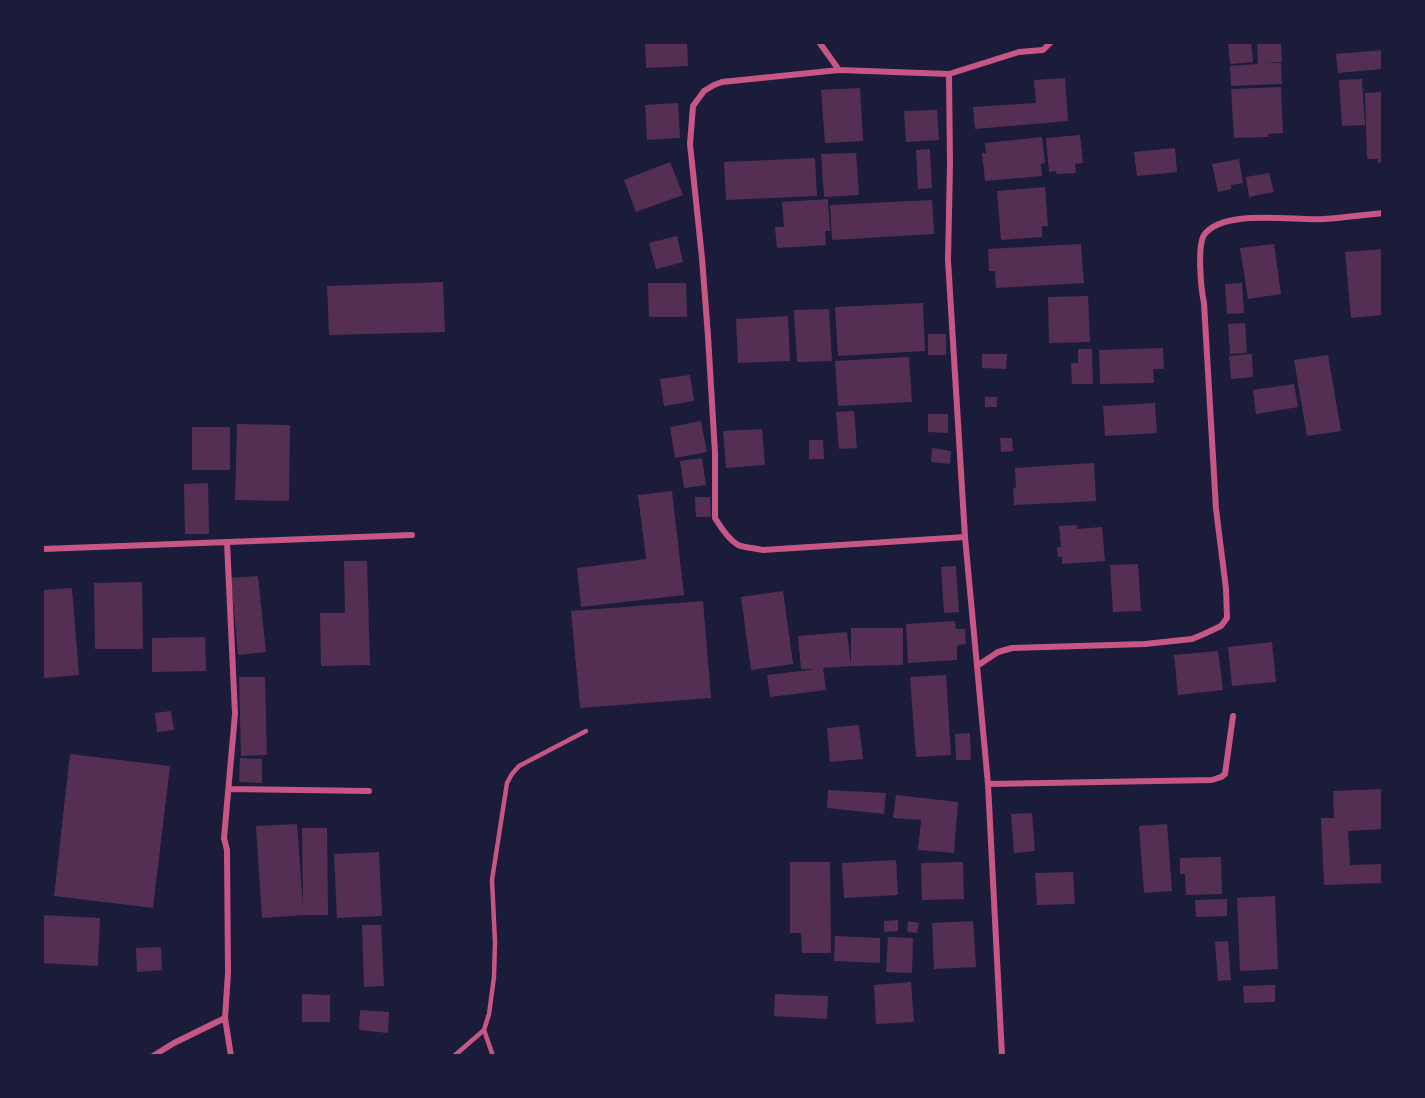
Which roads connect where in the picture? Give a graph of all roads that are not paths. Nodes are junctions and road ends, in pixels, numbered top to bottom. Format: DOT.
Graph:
graph roads {
  1 [pos="819,42"];
  2 [pos="1051,42"];
  3 [pos="839,70"];
  4 [pos="949,74"];
  5 [pos="1383,213"];
  6 [pos="412,536"];
  7 [pos="965,537"];
  8 [pos="226,542"];
  9 [pos="44,549"];
  10 [pos="977,666"];
  11 [pos="1233,716"];
  12 [pos="586,731"];
  13 [pos="988,784"];
  14 [pos="229,789"];
  15 [pos="369,791"];
  16 [pos="225,1018"];
  17 [pos="484,1030"];
  18 [pos="153,1056"];
  19 [pos="231,1056"];
  20 [pos="454,1056"];
  21 [pos="493,1056"];
  22 [pos="1002,1056"];
  1 -- 3 [label="street"];
  2 -- 4 [label="street"];
  3 -- 4 [label="street"];
  3 -- 7 [label="street"];
  4 -- 7 [label="street"];
  5 -- 10 [label="street"];
  6 -- 8 [label="street"];
  7 -- 10 [label="street"];
  8 -- 9 [label="street"];
  8 -- 14 [label="street"];
  10 -- 13 [label="street"];
  11 -- 13 [label="street"];
  12 -- 17 [label="lane"];
  13 -- 22 [label="street"];
  14 -- 15 [label="street"];
  14 -- 16 [label="street"];
  16 -- 18 [label="street"];
  16 -- 19 [label="street"];
  17 -- 20 [label="lane"];
  17 -- 21 [label="lane"];
}
